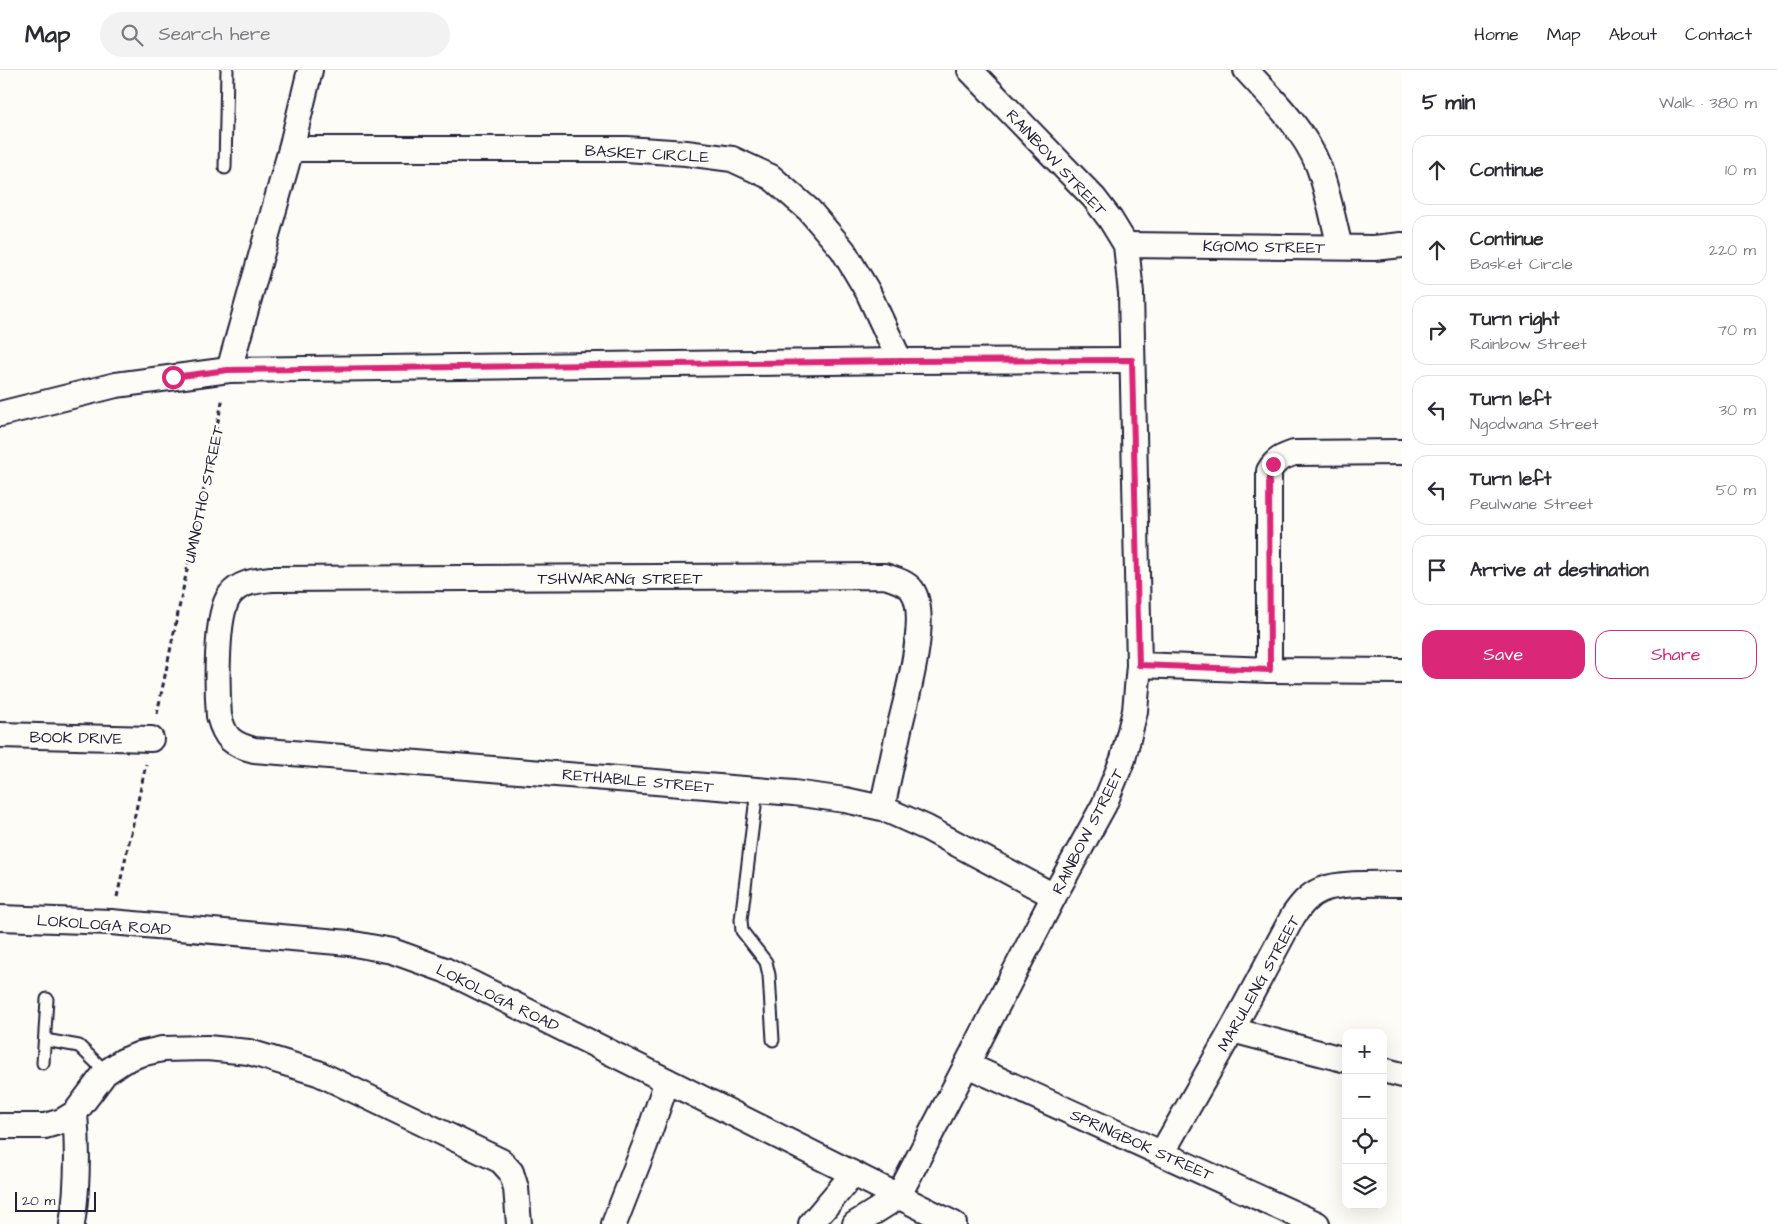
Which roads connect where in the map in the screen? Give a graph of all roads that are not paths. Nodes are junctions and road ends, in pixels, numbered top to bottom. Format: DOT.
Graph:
graph roads {
  1 [pos="227,70"];
  2 [pos="310,70"];
  3 [pos="970,70"];
  4 [pos="1246,70"];
  5 [pos="291,149"];
  6 [pos="225,168"];
  7 [pos="1126,245"];
  8 [pos="1402,245"];
  9 [pos="1340,247"];
  10 [pos="1132,360"];
  11 [pos="900,361"];
  12 [pos="228,370"];
  13 [pos="0,414"];
  14 [pos="1402,452"];
  15 [pos="1139,665"];
  16 [pos="1270,670"];
  17 [pos="1402,671"];
  18 [pos="219,716"];
  19 [pos="0,735"];
  20 [pos="151,739"];
  21 [pos="757,790"];
  22 [pos="882,808"];
  23 [pos="1402,884"];
  24 [pos="1054,896"];
  25 [pos="0,918"];
  26 [pos="47,1000"];
  27 [pos="1232,1030"];
  28 [pos="45,1040"];
  29 [pos="773,1040"];
  30 [pos="1342,1059"];
  31 [pos="43,1063"];
  32 [pos="967,1065"];
  33 [pos="1387,1071"];
  34 [pos="106,1072"];
  35 [pos="1402,1075"];
  36 [pos="667,1081"];
  37 [pos="75,1113"];
  38 [pos="0,1126"];
  39 [pos="1162,1153"];
  40 [pos="852,1173"];
  41 [pos="898,1197"];
  42 [pos="72,1224"];
  43 [pos="518,1224"];
  44 [pos="614,1224"];
  45 [pos="811,1224"];
  46 [pos="855,1224"];
  47 [pos="954,1224"];
  48 [pos="1318,1224"];
  1 -- 6 [label="lane"];
  2 -- 5 [label="street"];
  3 -- 7 [label="street, RAINBOW STREET"];
  4 -- 9 [label="street"];
  5 -- 11 [label="street, BASKET CIRCLE"];
  5 -- 12 [label="street"];
  7 -- 9 [label="street, KGOMO STREET"];
  7 -- 10 [label="street, RAINBOW STREET"];
  8 -- 9 [label="street, KGOMO STREET"];
  10 -- 11 [label="street"];
  10 -- 15 [label="street, RAINBOW STREET"];
  11 -- 12 [label="street"];
  12 -- 13 [label="street"];
  14 -- 16 [label="street"];
  15 -- 16 [label="street"];
  15 -- 24 [label="street, RAINBOW STREET"];
  16 -- 17 [label="street"];
  18 -- 21 [label="street, RETHABILE STREET"];
  18 -- 22 [label="street, TSHWARANG STREET"];
  19 -- 20 [label="street, BOOK DRIVE"];
  21 -- 22 [label="street, RETHABILE STREET"];
  21 -- 29 [label="lane"];
  22 -- 24 [label="street, RETHABILE STREET"];
  23 -- 27 [label="street, MARULENG STREET"];
  24 -- 32 [label="street, RAINBOW STREET"];
  25 -- 36 [label="street, LOKOLOGA ROAD"];
  26 -- 28 [label="lane"];
  27 -- 30 [label="street"];
  27 -- 39 [label="street, MARULENG STREET"];
  28 -- 31 [label="lane"];
  28 -- 34 [label="lane"];
  32 -- 39 [label="street, SPRINGBOK STREET"];
  32 -- 41 [label="street, RAINBOW STREET"];
  33 -- 35 [label="street"];
  34 -- 37 [label="street"];
  34 -- 43 [label="street"];
  36 -- 40 [label="street, LOKOLOGA ROAD"];
  36 -- 44 [label="street"];
  37 -- 38 [label="street"];
  37 -- 42 [label="street"];
  39 -- 48 [label="street, SPRINGBOK STREET"];
  40 -- 41 [label="street, LOKOLOGA ROAD"];
  40 -- 45 [label="street"];
  41 -- 46 [label="street"];
  41 -- 47 [label="street, LOKOLOGA ROAD"];
}
